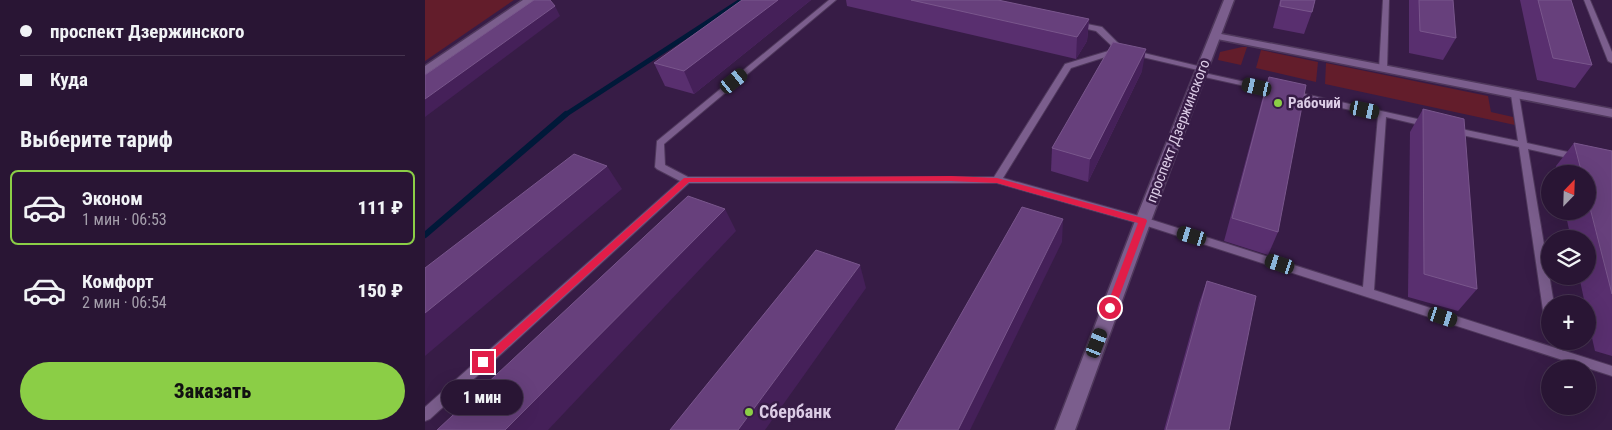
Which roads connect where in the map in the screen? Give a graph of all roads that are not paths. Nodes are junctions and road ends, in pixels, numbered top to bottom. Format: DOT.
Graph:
graph roads {
  1 [pos="530,0"];
  2 [pos="833,0"];
  3 [pos="1229,0"];
  4 [pos="1386,0"];
  5 [pos="1587,0"];
  6 [pos="1069,23"];
  7 [pos="1216,36"];
  8 [pos="1120,50"];
  9 [pos="1612,60"];
  10 [pos="1383,69"];
  11 [pos="425,71"];
  12 [pos="1201,72"];
  13 [pos="1515,94"];
  14 [pos="1612,113"];
  15 [pos="1383,114"];
  16 [pos="1523,145"];
  17 [pos="1585,159"];
  18 [pos="687,180"];
  19 [pos="997,180"];
  20 [pos="1143,221"];
  21 [pos="1367,292"];
  22 [pos="1547,295"];
  23 [pos="1541,343"];
  24 [pos="1562,350"];
  25 [pos="1612,371"];
  26 [pos="425,415"];
  27 [pos="1065,430"];
  1 -- 11 [label="street"];
  2 -- 18 [label="lane"];
  3 -- 7 [label="street, проспект Дзержинского"];
  4 -- 10 [label="lane"];
  5 -- 9 [label="lane"];
  6 -- 8 [label="lane"];
  7 -- 10 [label="street"];
  7 -- 12 [label="street, проспект Дзержинского"];
  8 -- 12 [label="lane"];
  8 -- 19 [label="lane"];
  10 -- 13 [label="street"];
  12 -- 15 [label="lane"];
  12 -- 20 [label="street, проспект Дзержинского"];
  13 -- 14 [label="street"];
  13 -- 16 [label="lane"];
  15 -- 16 [label="lane"];
  15 -- 21 [label="lane"];
  16 -- 17 [label="lane"];
  16 -- 22 [label="lane"];
  18 -- 19 [label="lane"];
  18 -- 26 [label="lane"];
  19 -- 20 [label="lane"];
  20 -- 21 [label="lane"];
  20 -- 27 [label="street, проспект Дзержинского"];
  21 -- 23 [label="lane"];
  24 -- 25 [label="lane"];
}
